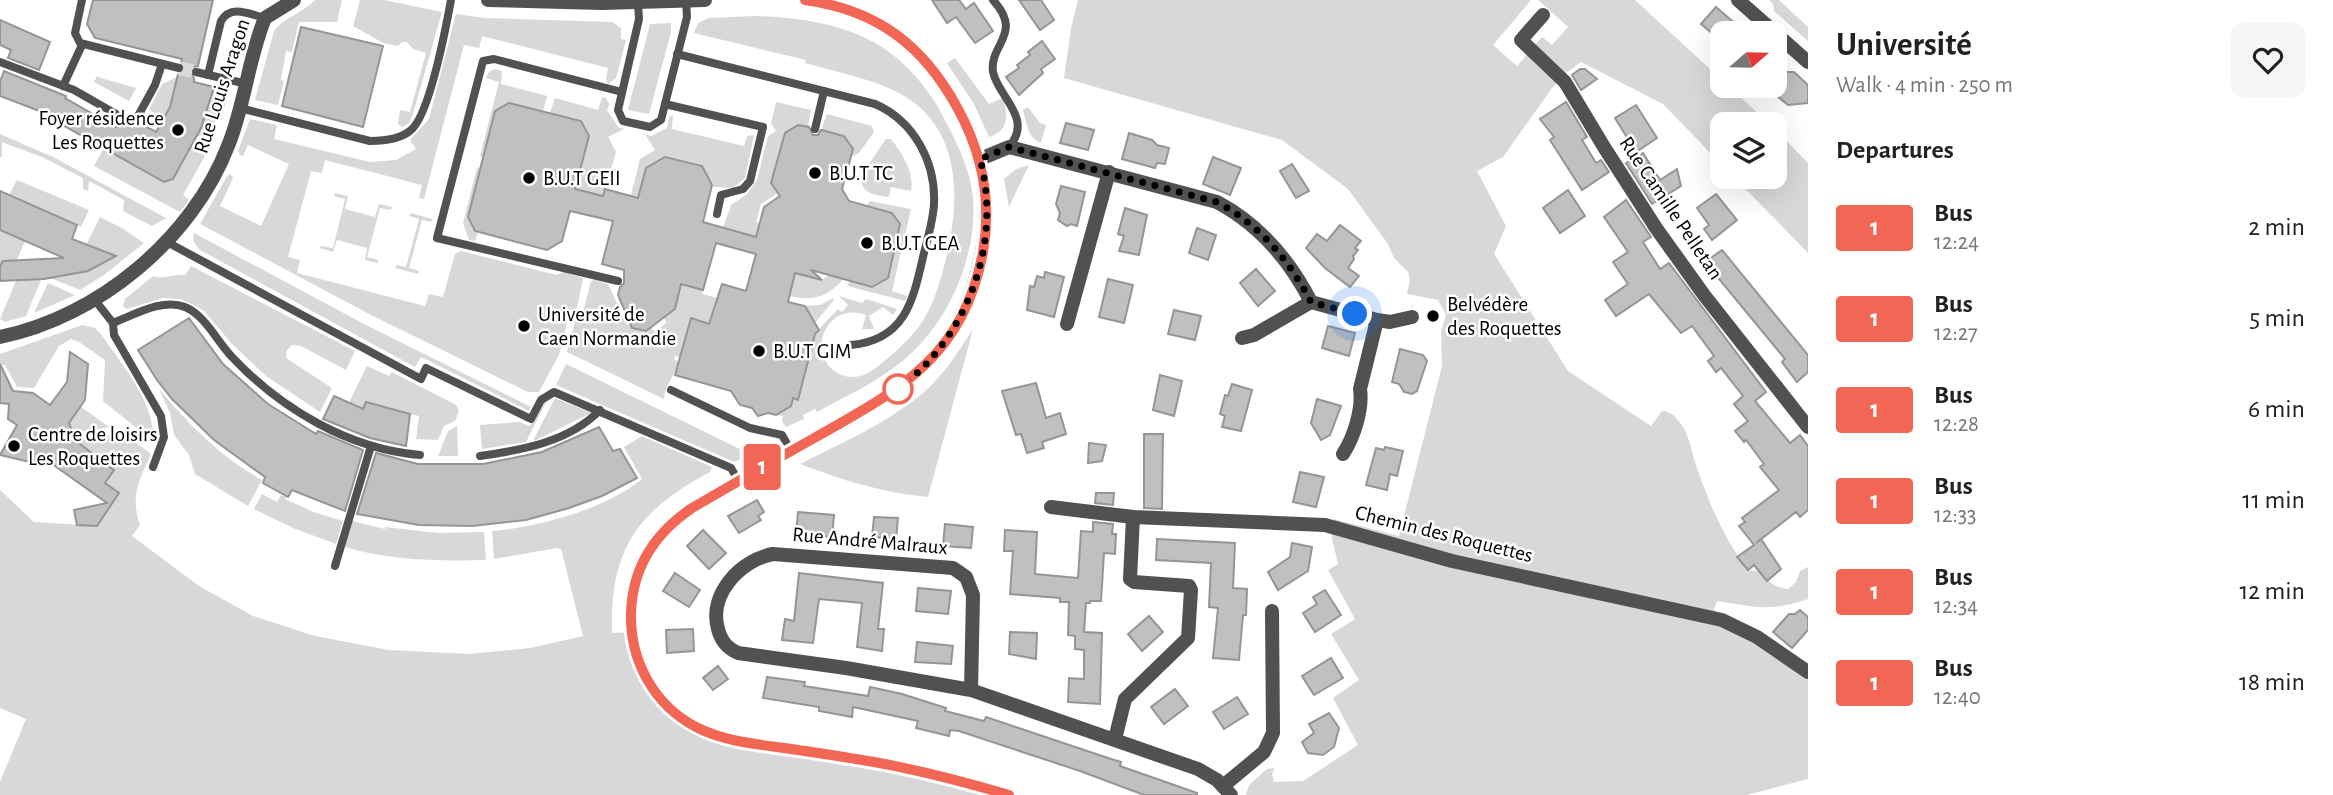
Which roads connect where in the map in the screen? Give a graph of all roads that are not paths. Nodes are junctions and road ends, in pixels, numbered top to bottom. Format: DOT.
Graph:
graph roads {
  1 [pos="82,0"];
  2 [pos="294,0"];
  3 [pos="451,0"];
  4 [pos="488,0"];
  5 [pos="705,0"];
  6 [pos="806,0"];
  7 [pos="993,0"];
  8 [pos="1738,0"];
  9 [pos="686,1"];
  10 [pos="646,2"];
  11 [pos="1543,15"];
  12 [pos="265,18"];
  13 [pos="82,45"];
  14 [pos="677,54"];
  15 [pos="0,62"];
  16 [pos="1808,62"];
  17 [pos="162,64"];
  18 [pos="180,68"];
  19 [pos="196,72"];
  20 [pos="208,75"];
  21 [pos="247,84"];
  22 [pos="63,86"];
  23 [pos="824,91"];
  24 [pos="622,92"];
  25 [pos="665,104"];
  26 [pos="240,108"];
  27 [pos="116,114"];
  28 [pos="138,116"];
  29 [pos="814,129"];
  30 [pos="1009,147"];
  31 [pos="980,159"];
  32 [pos="1109,172"];
  33 [pos="717,214"];
  34 [pos="172,237"];
  35 [pos="618,281"];
  36 [pos="94,299"];
  37 [pos="1311,302"];
  38 [pos="1412,317"];
  39 [pos="1377,320"];
  40 [pos="113,323"];
  41 [pos="1067,324"];
  42 [pos="0,337"];
  43 [pos="1242,338"];
  44 [pos="851,345"];
  45 [pos="671,390"];
  46 [pos="600,411"];
  47 [pos="1808,427"];
  48 [pos="371,446"];
  49 [pos="791,451"];
  50 [pos="1343,454"];
  51 [pos="420,455"];
  52 [pos="480,456"];
  53 [pos="153,467"];
  54 [pos="738,480"];
  55 [pos="1051,508"];
  56 [pos="1133,517"];
  57 [pos="335,566"];
  58 [pos="1272,611"];
  59 [pos="1808,672"];
  60 [pos="971,691"];
  61 [pos="1115,739"];
  62 [pos="1227,790"];
  63 [pos="1009,795"];
  1 -- 13 [label="lane"];
  2 -- 12 [label="street, Rue Louis Aragon"];
  3 -- 26 [label="lane"];
  4 -- 10 [label="street"];
  5 -- 9 [label="street"];
  6 -- 31 [label="street"];
  7 -- 30 [label="lane"];
  8 -- 16 [label="street"];
  9 -- 10 [label="street"];
  9 -- 14 [label="lane"];
  10 -- 24 [label="lane"];
  11 -- 47 [label="street, Rue Camille Pelletan"];
  12 -- 20 [label="lane"];
  12 -- 21 [label="street, Rue Louis Aragon"];
  13 -- 17 [label="lane"];
  13 -- 22 [label="lane"];
  14 -- 23 [label="lane"];
  14 -- 25 [label="lane"];
  15 -- 22 [label="lane"];
  17 -- 18 [label="lane"];
  17 -- 28 [label="lane"];
  19 -- 20 [label="lane"];
  20 -- 21 [label="lane"];
  21 -- 26 [label="street, Rue Louis Aragon"];
  22 -- 27 [label="lane"];
  23 -- 29 [label="lane"];
  23 -- 44 [label="lane"];
  24 -- 25 [label="lane"];
  24 -- 35 [label="lane"];
  25 -- 33 [label="lane"];
  26 -- 34 [label="street, Rue Louis Aragon"];
  30 -- 31 [label="street"];
  30 -- 32 [label="street"];
  31 -- 49 [label="street"];
  32 -- 37 [label="street"];
  32 -- 41 [label="street"];
  34 -- 36 [label="street, Rue Louis Aragon"];
  34 -- 46 [label="lane"];
  36 -- 40 [label="lane"];
  36 -- 42 [label="street, Rue Louis Aragon"];
  37 -- 39 [label="street"];
  37 -- 43 [label="street"];
  38 -- 39 [label="street"];
  39 -- 50 [label="street"];
  40 -- 48 [label="lane"];
  40 -- 53 [label="lane"];
  45 -- 49 [label="lane"];
  46 -- 52 [label="lane"];
  46 -- 54 [label="lane"];
  48 -- 51 [label="lane"];
  48 -- 57 [label="lane"];
  49 -- 54 [label="street"];
  54 -- 63 [label="street"];
  55 -- 56 [label="street, Chemin des Roquettes"];
  56 -- 59 [label="street, Chemin des Roquettes"];
  56 -- 61 [label="street"];
  58 -- 62 [label="street, Rue André Malraux"];
  60 -- 60 [label="street, Rue André Malraux"];
  60 -- 61 [label="street, Rue André Malraux"];
  61 -- 62 [label="street, Rue André Malraux"];
}
